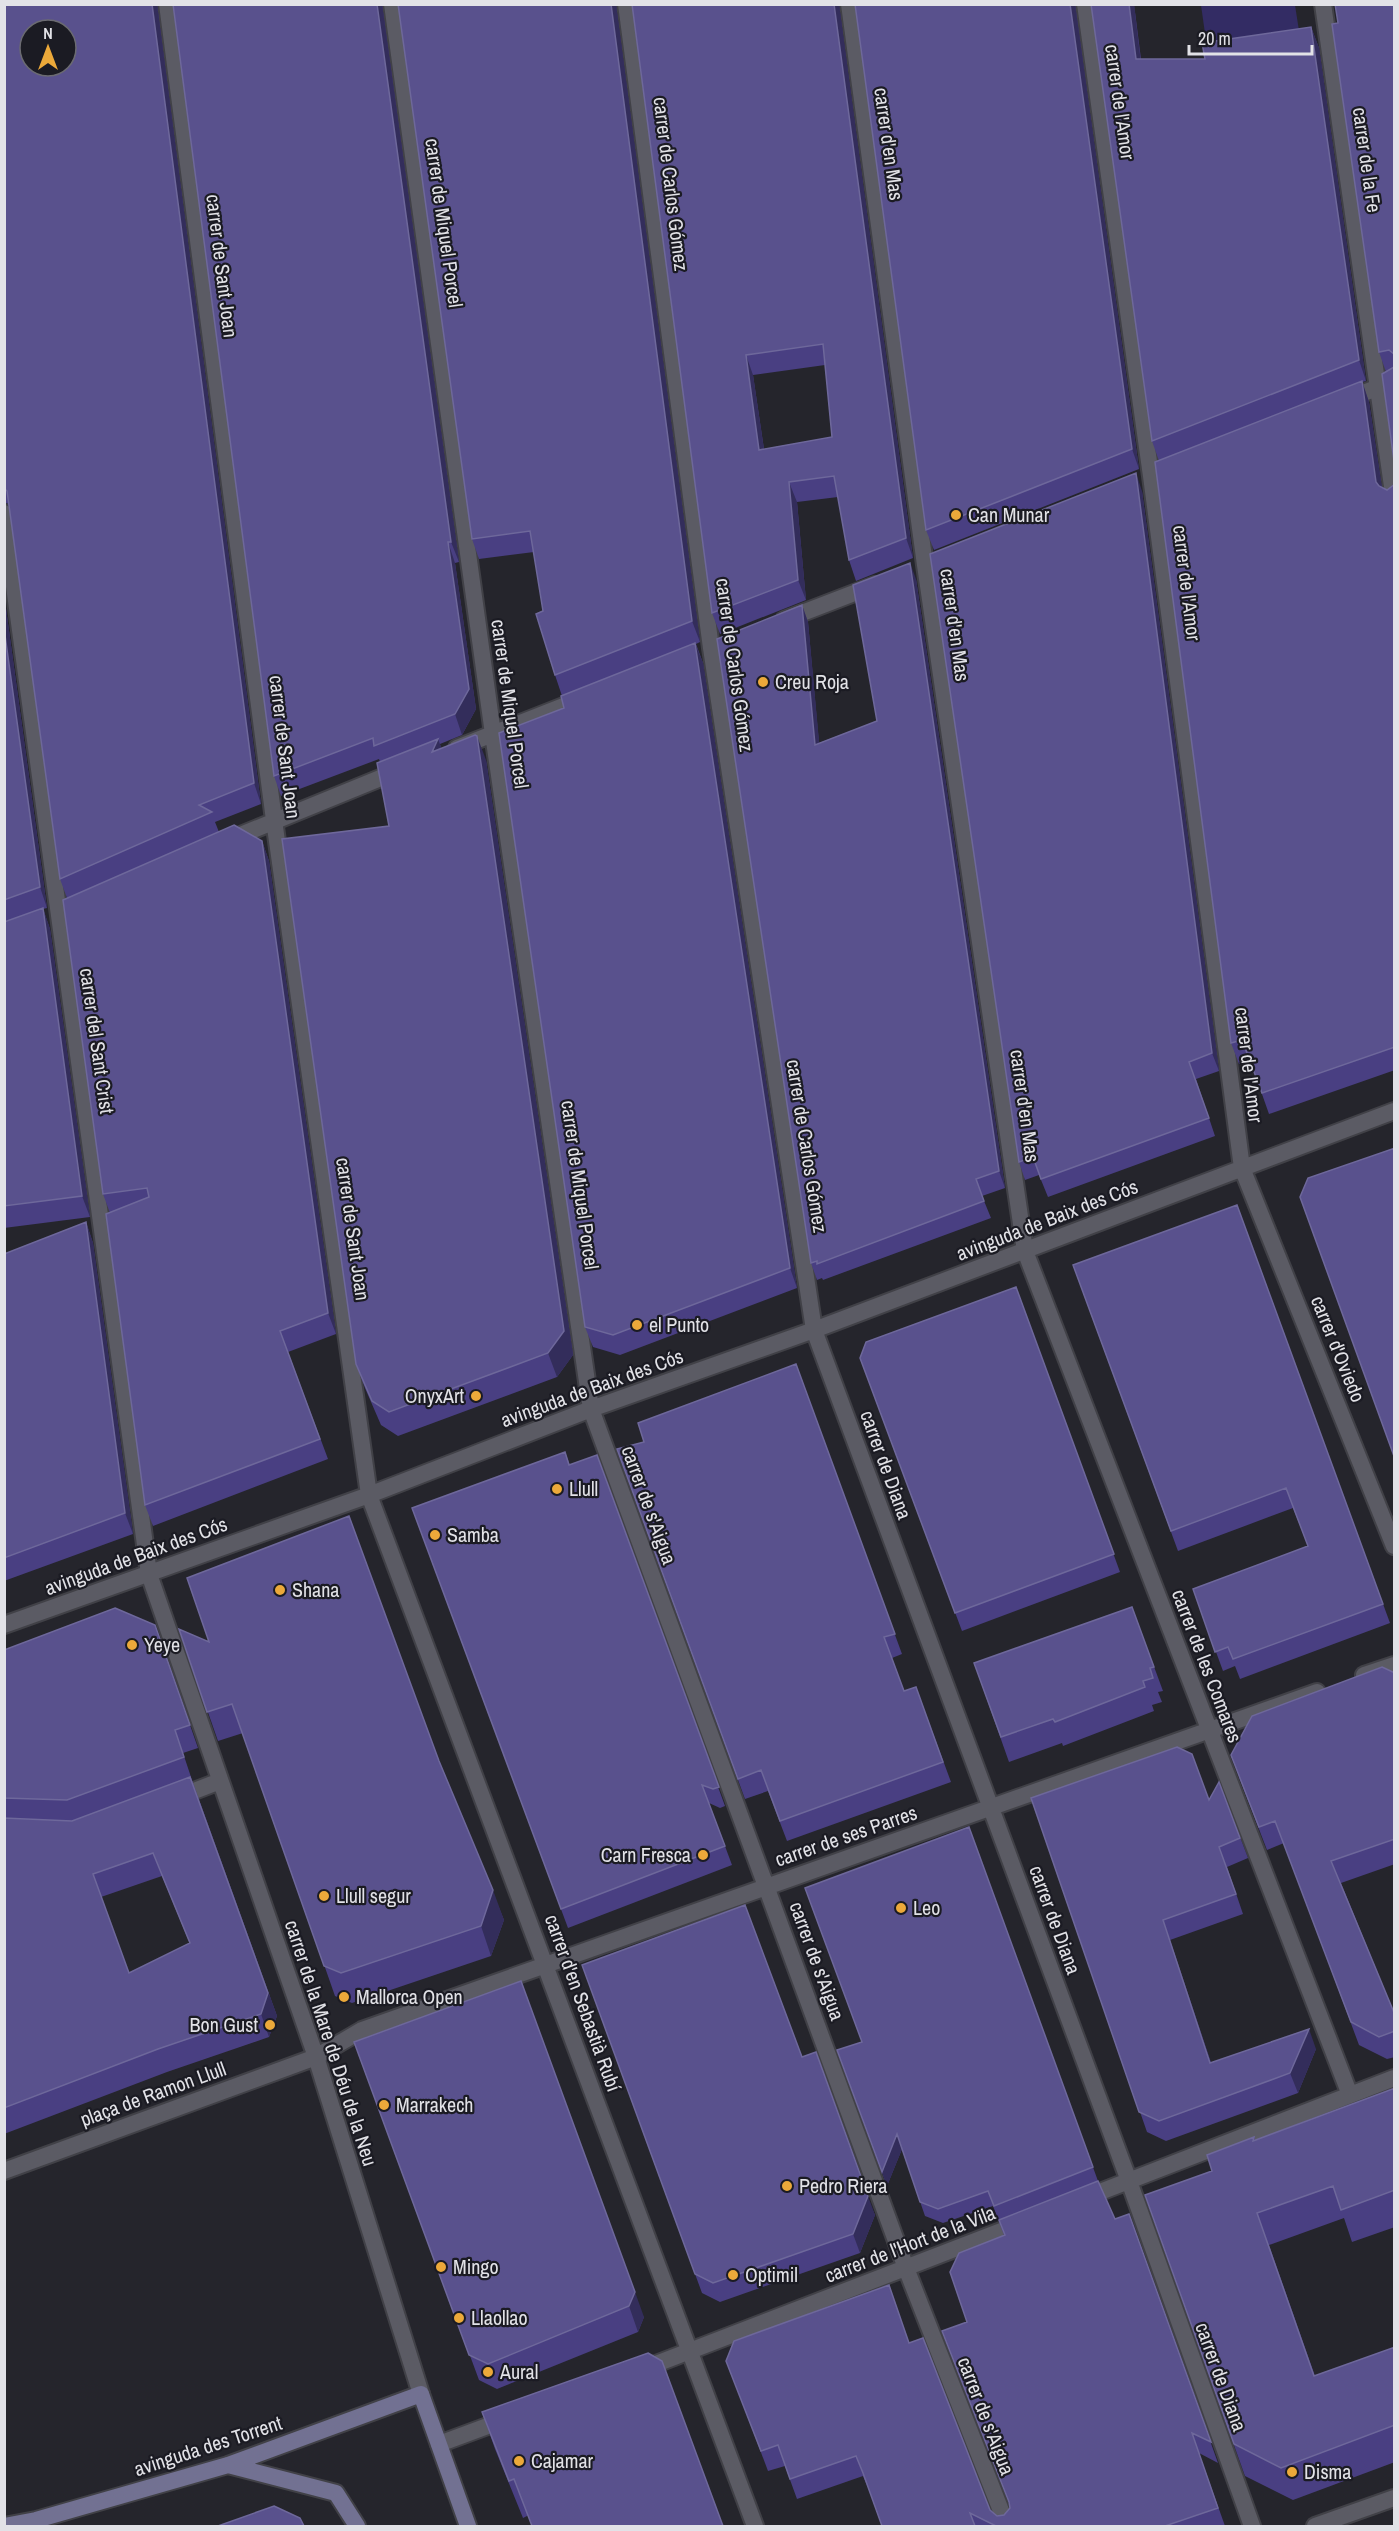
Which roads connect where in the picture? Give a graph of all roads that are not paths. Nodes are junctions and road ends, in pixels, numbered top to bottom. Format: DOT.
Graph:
graph roads {
  1 [pos="167,4"];
  2 [pos="392,4"];
  3 [pos="626,4"];
  4 [pos="849,4"];
  5 [pos="1085,4"];
  6 [pos="1323,4"];
  7 [pos="1387,384"];
  8 [pos="1336,404"];
  9 [pos="1157,474"];
  10 [pos="1130,485"];
  11 [pos="1395,500"];
  12 [pos="4,513"];
  13 [pos="931,563"];
  14 [pos="764,627"];
  15 [pos="732,640"];
  16 [pos="705,651"];
  17 [pos="602,691"];
  18 [pos="493,734"];
  19 [pos="438,756"];
  20 [pos="416,764"];
  21 [pos="273,820"];
  22 [pos="209,848"];
  23 [pos="80,906"];
  24 [pos="53,917"];
  25 [pos="1395,1111"];
  26 [pos="1242,1168"];
  27 [pos="1025,1251"];
  28 [pos="814,1330"];
  29 [pos="591,1408"];
  30 [pos="369,1495"];
  31 [pos="1395,1546"];
  32 [pos="149,1574"];
  33 [pos="4,1625"];
  34 [pos="1395,1665"];
  35 [pos="1351,1680"];
  36 [pos="1329,1688"];
  37 [pos="1209,1730"];
  38 [pos="220,1781"];
  39 [pos="165,1802"];
  40 [pos="991,1807"];
  41 [pos="768,1886"];
  42 [pos="547,1966"];
  43 [pos="316,2057"];
  44 [pos="1395,2078"];
  45 [pos="1350,2095"];
  46 [pos="4,2172"];
  47 [pos="1129,2181"];
  48 [pos="1062,2207"];
  49 [pos="1040,2216"];
  50 [pos="906,2268"];
  51 [pos="688,2352"];
  52 [pos="623,2376"];
  53 [pos="421,2394"];
  54 [pos="526,2412"];
  55 [pos="439,2444"];
  56 [pos="228,2465"];
  57 [pos="1395,2498"];
  58 [pos="37,2523"];
  59 [pos="4,2526"];
  60 [pos="357,2526"];
  61 [pos="468,2526"];
  62 [pos="755,2526"];
  63 [pos="1007,2526"];
  64 [pos="1252,2526"];
  65 [pos="1315,2526"];
  1 -- 21 [label="street, carrer de Sant Joan"];
  2 -- 18 [label="street, carrer de Miquel Porcel"];
  3 -- 16 [label="street, carrer de Carlos Gómez"];
  4 -- 13 [label="street, carrer d'en Mas"];
  5 -- 9 [label="street, carrer de l'Amor"];
  6 -- 7 [label="street, carrer de la Fe"];
  7 -- 8 [label="street"];
  7 -- 11 [label="street, carrer de la Fe"];
  9 -- 10 [label="street"];
  9 -- 26 [label="street, carrer de l'Amor"];
  12 -- 24 [label="street, carrer del Sant Crist"];
  13 -- 14 [label="street"];
  13 -- 27 [label="street, carrer d'en Mas"];
  15 -- 16 [label="street"];
  16 -- 28 [label="street, carrer de Carlos Gómez"];
  17 -- 18 [label="street"];
  18 -- 19 [label="street"];
  18 -- 29 [label="street, carrer de Miquel Porcel"];
  20 -- 21 [label="street"];
  21 -- 22 [label="street"];
  21 -- 30 [label="street, carrer de Sant Joan"];
  23 -- 24 [label="street"];
  24 -- 32 [label="street, carrer del Sant Crist"];
  25 -- 26 [label="street, avinguda de Baix des Cós"];
  26 -- 27 [label="street, avinguda de Baix des Cós"];
  26 -- 31 [label="street, carrer d'Oviedo"];
  27 -- 28 [label="street, avinguda de Baix des Cós"];
  27 -- 37 [label="street, carrer de les Comares"];
  28 -- 29 [label="street, avinguda de Baix des Cós"];
  28 -- 40 [label="street, carrer de Diana"];
  29 -- 30 [label="street, avinguda de Baix des Cós"];
  29 -- 41 [label="street, carrer de s'Aigua"];
  30 -- 32 [label="street, avinguda de Baix des Cós"];
  30 -- 42 [label="street, carrer d'en Sebastià Rubí"];
  32 -- 33 [label="street, avinguda de Baix des Cós"];
  32 -- 38 [label="street, carrer de la Mare de Déu de la Neu"];
  34 -- 35 [label="street"];
  36 -- 37 [label="street, carrer de ses Parres"];
  37 -- 40 [label="street, carrer de ses Parres"];
  37 -- 45 [label="street, carrer de les Comares"];
  38 -- 39 [label="street"];
  38 -- 43 [label="street, carrer de la Mare de Déu de la Neu"];
  40 -- 41 [label="street, carrer de ses Parres"];
  40 -- 47 [label="street, carrer de Diana"];
  41 -- 42 [label="street, carrer de ses Parres"];
  41 -- 50 [label="street, carrer de s'Aigua"];
  42 -- 43 [label="street, carrer de ses Parres"];
  42 -- 51 [label="street, carrer d'en Sebastià Rubí"];
  43 -- 46 [label="street, plaça de Ramon Llull"];
  43 -- 53 [label="street, carrer de la Mare de Déu de la Neu"];
  44 -- 45 [label="street"];
  45 -- 47 [label="street"];
  47 -- 48 [label="street"];
  47 -- 64 [label="street, carrer de Diana"];
  49 -- 50 [label="street, carrer de l'Hort de la Vila"];
  50 -- 51 [label="street, carrer de l'Hort de la Vila"];
  50 -- 63 [label="street, carrer de s'Aigua"];
  51 -- 52 [label="street, carrer de l'Hort de la Vila"];
  51 -- 62 [label="street, carrer d'en Sebastià Rubí"];
  53 -- 55 [label="main road, carrer de la Mare de Déu de la Neu"];
  53 -- 56 [label="main road, avinguda des Torrent"];
  54 -- 55 [label="street"];
  55 -- 61 [label="main road, carrer de la Mare de Déu de la Neu"];
  56 -- 58 [label="main road, avinguda des Torrent"];
  56 -- 60 [label="main road"];
  57 -- 65 [label="street"];
  58 -- 59 [label="main road, avinguda des Torrent"];
}
